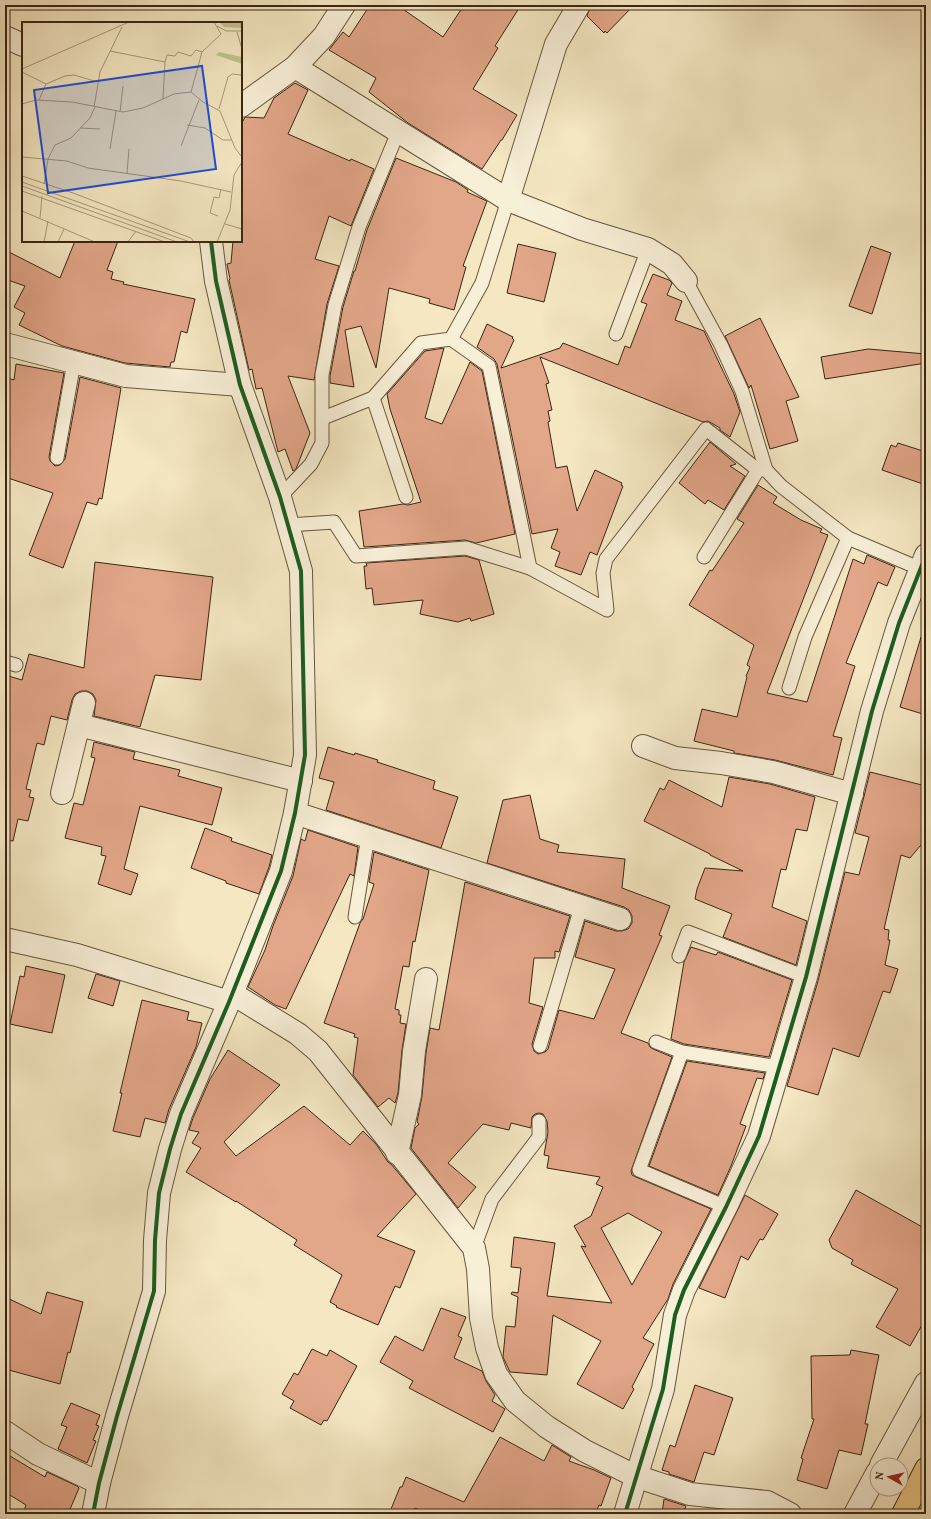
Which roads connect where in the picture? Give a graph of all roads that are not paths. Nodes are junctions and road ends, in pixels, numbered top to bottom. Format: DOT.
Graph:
graph roads {
  1 [pos="344,5"];
  2 [pos="579,5"];
  3 [pos="5,37"];
  4 [pos="22,44"];
  5 [pos="295,67"];
  6 [pos="242,105"];
  7 [pos="398,132"];
  8 [pos="508,200"];
  9 [pos="211,242"];
  10 [pos="648,249"];
  11 [pos="686,281"];
  12 [pos="616,334"];
  13 [pos="451,339"];
  14 [pos="5,344"];
  15 [pos="74,362"];
  16 [pos="240,386"];
  17 [pos="373,398"];
  18 [pos="322,418"];
  19 [pos="57,458"];
  20 [pos="762,470"];
  21 [pos="280,497"];
  22 [pos="406,497"];
  23 [pos="288,525"];
  24 [pos="848,538"];
  25 [pos="704,557"];
  26 [pos="923,562"];
  27 [pos="530,568"];
  28 [pos="789,688"];
  29 [pos="84,703"];
  30 [pos="79,725"];
  31 [pos="642,746"];
  32 [pos="301,781"];
  33 [pos="62,793"];
  34 [pos="852,794"];
  35 [pos="295,812"];
  36 [pos="368,836"];
  37 [pos="581,906"];
  38 [pos="355,917"];
  39 [pos="620,919"];
  40 [pos="6,943"];
  41 [pos="679,956"];
  42 [pos="806,977"];
  43 [pos="426,979"];
  44 [pos="231,998"];
  45 [pos="656,1042"];
  46 [pos="540,1046"];
  47 [pos="682,1052"];
  48 [pos="780,1068"];
  49 [pos="539,1121"];
  50 [pos="398,1153"];
  51 [pos="726,1207"];
  52 [pos="474,1248"];
  53 [pos="926,1383"];
  54 [pos="5,1432"];
  55 [pos="885,1457"];
  56 [pos="926,1469"];
  57 [pos="635,1476"];
  58 [pos="99,1483"];
  59 [pos="869,1487"];
  60 [pos="93,1514"];
  61 [pos="625,1514"];
  62 [pos="790,1514"];
  63 [pos="854,1514"];
  64 [pos="903,1514"];
  1 -- 5 [label="street"];
  2 -- 8 [label="street"];
  3 -- 4 [label="street"];
  5 -- 6 [label="street"];
  5 -- 7 [label="street"];
  7 -- 8 [label="street"];
  7 -- 18 [label="lane"];
  8 -- 10 [label="street"];
  8 -- 13 [label="lane"];
  9 -- 16 [label="street"];
  10 -- 11 [label="street"];
  10 -- 12 [label="lane"];
  11 -- 20 [label="lane"];
  13 -- 17 [label="lane"];
  13 -- 27 [label="lane"];
  14 -- 15 [label="street"];
  15 -- 16 [label="street"];
  15 -- 19 [label="lane"];
  16 -- 21 [label="street"];
  17 -- 18 [label="lane"];
  17 -- 22 [label="lane"];
  18 -- 21 [label="lane"];
  20 -- 24 [label="lane"];
  20 -- 25 [label="lane"];
  20 -- 27 [label="lane"];
  21 -- 23 [label="street"];
  23 -- 27 [label="lane"];
  23 -- 32 [label="street"];
  24 -- 26 [label="lane"];
  24 -- 28 [label="lane"];
  26 -- 34 [label="street"];
  29 -- 30 [label="street"];
  30 -- 32 [label="street"];
  30 -- 33 [label="street"];
  31 -- 34 [label="street"];
  32 -- 35 [label="street"];
  34 -- 42 [label="street"];
  35 -- 36 [label="street"];
  35 -- 44 [label="street"];
  36 -- 37 [label="street"];
  36 -- 38 [label="lane"];
  37 -- 39 [label="street"];
  37 -- 46 [label="lane"];
  40 -- 44 [label="street"];
  41 -- 42 [label="lane"];
  42 -- 48 [label="street"];
  43 -- 50 [label="street"];
  44 -- 50 [label="street"];
  44 -- 58 [label="street"];
  45 -- 47 [label="lane"];
  47 -- 48 [label="lane"];
  47 -- 51 [label="lane"];
  48 -- 51 [label="street"];
  49 -- 52 [label="lane"];
  50 -- 52 [label="street"];
  51 -- 57 [label="street"];
  52 -- 57 [label="street"];
  53 -- 55 [label="street"];
  54 -- 58 [label="street"];
  56 -- 64 [label="highway"];
  57 -- 61 [label="street"];
  57 -- 62 [label="street"];
  58 -- 60 [label="street"];
  59 -- 63 [label="street"];
}
